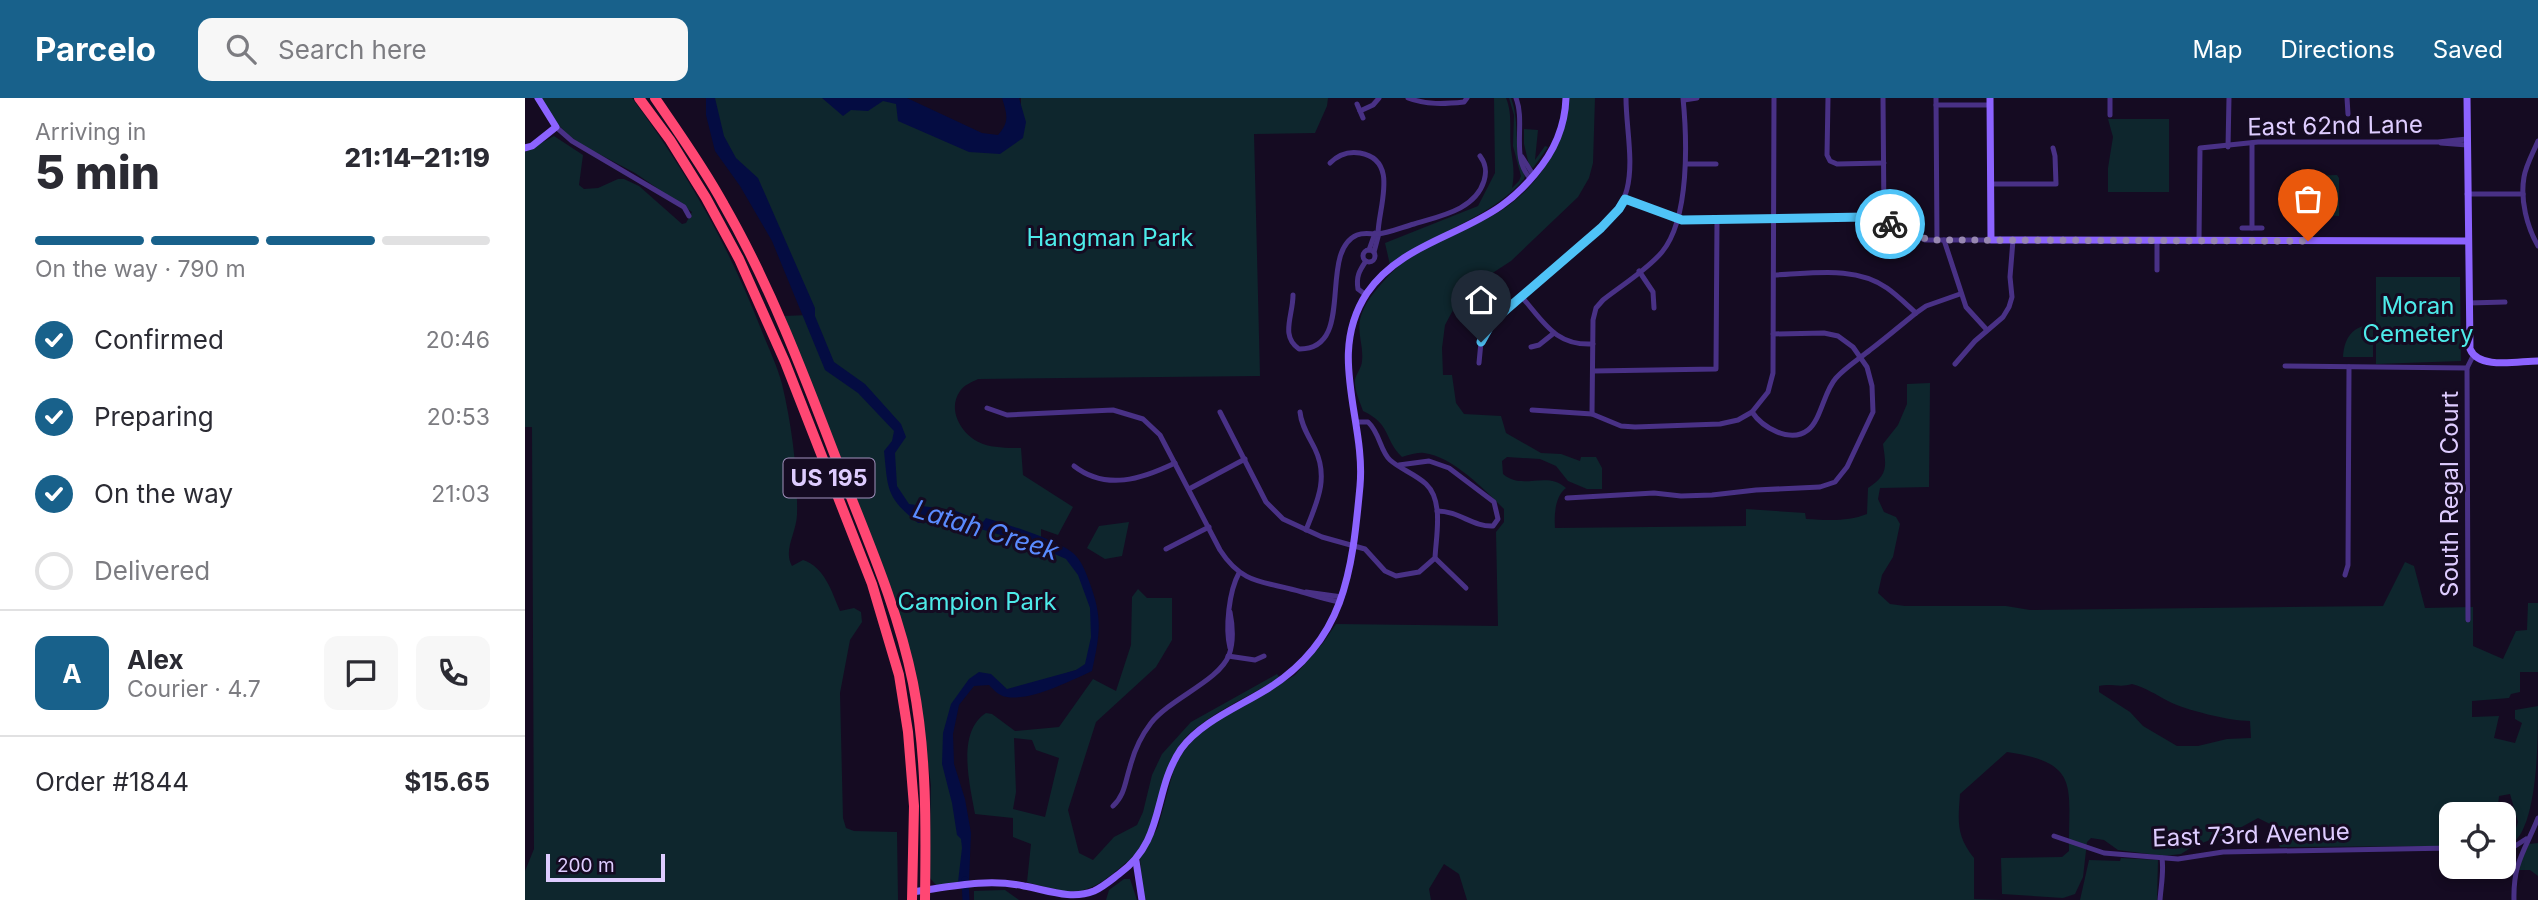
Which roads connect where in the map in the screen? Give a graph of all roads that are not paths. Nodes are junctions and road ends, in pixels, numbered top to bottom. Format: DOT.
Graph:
graph roads {
  1 [pos="538,98"];
  2 [pos="639,98"];
  3 [pos="655,98"];
  4 [pos="1379,98"];
  5 [pos="1408,98"];
  6 [pos="1467,98"];
  7 [pos="1516,98"];
  8 [pos="1566,98"];
  9 [pos="1626,98"];
  10 [pos="1697,98"];
  11 [pos="1774,98"];
  12 [pos="1828,98"];
  13 [pos="1883,98"];
  14 [pos="2110,98"];
  15 [pos="2229,98"];
  16 [pos="2347,98"];
  17 [pos="2467,98"];
  18 [pos="1684,99"];
  19 [pos="1990,101"];
  20 [pos="1936,102"];
  21 [pos="1357,104"];
  22 [pos="2348,114"];
  23 [pos="2110,115"];
  24 [pos="556,127"];
  25 [pos="2538,141"];
  26 [pos="2438,142"];
  27 [pos="2467,142"];
  28 [pos="2252,143"];
  29 [pos="2231,146"];
  30 [pos="525,148"];
  31 [pos="2053,148"];
  32 [pos="1480,156"];
  33 [pos="1330,163"];
  34 [pos="1716,163"];
  35 [pos="1884,163"];
  36 [pos="2529,163"];
  37 [pos="1686,164"];
  38 [pos="2538,168"];
  39 [pos="1532,178"];
  40 [pos="1991,184"];
  41 [pos="2466,194"];
  42 [pos="2523,194"];
  43 [pos="1625,199"];
  44 [pos="689,216"];
  45 [pos="1773,219"];
  46 [pos="1677,220"];
  47 [pos="1717,220"];
  48 [pos="1884,220"];
  49 [pos="2242,228"];
  50 [pos="2252,228"];
  51 [pos="2262,228"];
  52 [pos="1377,233"];
  53 [pos="1940,240"];
  54 [pos="1991,240"];
  55 [pos="2013,240"];
  56 [pos="2157,240"];
  57 [pos="2199,241"];
  58 [pos="2467,241"];
  59 [pos="2537,242"];
  60 [pos="1371,251"];
  61 [pos="1366,261"];
  62 [pos="2157,270"];
  63 [pos="1639,271"];
  64 [pos="1774,275"];
  65 [pos="1960,294"];
  66 [pos="1293,295"];
  67 [pos="1366,295"];
  68 [pos="1521,296"];
  69 [pos="2505,302"];
  70 [pos="2469,303"];
  71 [pos="1654,309"];
  72 [pos="1916,313"];
  73 [pos="1987,330"];
  74 [pos="1554,333"];
  75 [pos="1773,334"];
  76 [pos="1593,344"];
  77 [pos="1531,347"];
  78 [pos="2473,356"];
  79 [pos="1862,357"];
  80 [pos="2538,361"];
  81 [pos="1479,363"];
  82 [pos="1955,364"];
  83 [pos="2285,366"];
  84 [pos="2349,367"];
  85 [pos="2467,368"];
  86 [pos="1593,371"];
  87 [pos="987,408"];
  88 [pos="1532,410"];
  89 [pos="1220,412"];
  90 [pos="1300,412"];
  91 [pos="1752,412"];
  92 [pos="1592,414"];
  93 [pos="1357,422"];
  94 [pos="1245,459"];
  95 [pos="1175,463"];
  96 [pos="1074,466"];
  97 [pos="1399,466"];
  98 [pos="1189,489"];
  99 [pos="1567,498"];
  100 [pos="1437,511"];
  101 [pos="1209,527"];
  102 [pos="1306,530"];
  103 [pos="1353,546"];
  104 [pos="1166,550"];
  105 [pos="1435,558"];
  106 [pos="1239,573"];
  107 [pos="2345,575"];
  108 [pos="1466,588"];
  109 [pos="1341,599"];
  110 [pos="2468,620"];
  111 [pos="1228,656"];
  112 [pos="1264,656"];
  113 [pos="1113,806"];
  114 [pos="2538,818"];
  115 [pos="2054,836"];
  116 [pos="2529,836"];
  117 [pos="2516,845"];
  118 [pos="2439,848"];
  119 [pos="2162,858"];
  120 [pos="1136,861"];
  121 [pos="925,895"];
  122 [pos="912,896"];
  123 [pos="1142,900"];
  124 [pos="2160,900"];
  125 [pos="2514,900"];
  1 -- 24 [label="main road"];
  2 -- 122 [label="highway, US 195"];
  3 -- 121 [label="highway, US 195"];
  4 -- 21 [label="street"];
  5 -- 6 [label="street"];
  7 -- 39 [label="street"];
  8 -- 39 [label="main road"];
  9 -- 43 [label="street"];
  10 -- 18 [label="street"];
  11 -- 45 [label="street"];
  12 -- 35 [label="street"];
  13 -- 35 [label="street"];
  14 -- 23 [label="street"];
  15 -- 29 [label="street"];
  16 -- 22 [label="street"];
  17 -- 27 [label="main road"];
  18 -- 37 [label="street"];
  19 -- 20 [label="street"];
  19 -- 40 [label="main road"];
  20 -- 53 [label="street"];
  24 -- 30 [label="main road"];
  24 -- 44 [label="street"];
  25 -- 36 [label="street"];
  26 -- 27 [label="street, East 62nd Lane"];
  26 -- 27 [label="street, East 62nd Lane"];
  26 -- 28 [label="street, East 62nd Lane"];
  27 -- 41 [label="main road"];
  28 -- 29 [label="street, East 62nd Lane"];
  28 -- 50 [label="street"];
  29 -- 57 [label="street, East 62nd Lane"];
  31 -- 40 [label="street"];
  32 -- 52 [label="street"];
  33 -- 52 [label="street"];
  34 -- 37 [label="street"];
  35 -- 48 [label="street"];
  36 -- 38 [label="street"];
  36 -- 42 [label="street"];
  37 -- 46 [label="street"];
  39 -- 67 [label="main road"];
  40 -- 54 [label="main road"];
  41 -- 42 [label="street"];
  41 -- 58 [label="main road"];
  42 -- 59 [label="street"];
  43 -- 46 [label="street"];
  43 -- 68 [label="street"];
  45 -- 47 [label="street"];
  45 -- 48 [label="street"];
  45 -- 64 [label="street"];
  46 -- 47 [label="street"];
  46 -- 63 [label="street"];
  47 -- 86 [label="street"];
  48 -- 53 [label="street"];
  49 -- 50 [label="street"];
  50 -- 51 [label="street"];
  52 -- 60 [label="street"];
  52 -- 66 [label="street"];
  53 -- 54 [label="street"];
  53 -- 65 [label="street"];
  54 -- 55 [label="main road"];
  55 -- 56 [label="main road"];
  55 -- 73 [label="street"];
  56 -- 57 [label="main road"];
  56 -- 62 [label="street"];
  57 -- 58 [label="main road"];
  58 -- 70 [label="main road"];
  60 -- 61 [label="street"];
  60 -- 61 [label="street"];
  61 -- 67 [label="street"];
  63 -- 71 [label="street"];
  63 -- 76 [label="street"];
  64 -- 72 [label="street"];
  64 -- 75 [label="street"];
  65 -- 72 [label="street"];
  65 -- 73 [label="street"];
  67 -- 93 [label="main road"];
  68 -- 74 [label="street"];
  68 -- 81 [label="street"];
  69 -- 70 [label="street"];
  70 -- 78 [label="main road"];
  72 -- 79 [label="street"];
  73 -- 82 [label="street"];
  74 -- 76 [label="street"];
  74 -- 77 [label="street"];
  75 -- 79 [label="street"];
  75 -- 91 [label="street"];
  76 -- 86 [label="street"];
  78 -- 80 [label="main road"];
  78 -- 85 [label="street"];
  79 -- 91 [label="street"];
  79 -- 99 [label="street"];
  83 -- 84 [label="street"];
  84 -- 85 [label="street"];
  84 -- 107 [label="street"];
  85 -- 110 [label="street, South Regal Court"];
  86 -- 92 [label="street"];
  87 -- 95 [label="street"];
  88 -- 92 [label="street"];
  89 -- 94 [label="street"];
  90 -- 102 [label="street"];
  91 -- 92 [label="street"];
  93 -- 97 [label="street"];
  93 -- 103 [label="main road"];
  94 -- 98 [label="street"];
  94 -- 102 [label="street"];
  95 -- 96 [label="street"];
  95 -- 98 [label="street"];
  97 -- 100 [label="street"];
  97 -- 100 [label="street"];
  98 -- 101 [label="street"];
  100 -- 105 [label="street"];
  101 -- 104 [label="street"];
  101 -- 106 [label="street"];
  102 -- 103 [label="street"];
  103 -- 105 [label="street"];
  103 -- 109 [label="main road"];
  105 -- 108 [label="street"];
  106 -- 109 [label="street"];
  106 -- 111 [label="street"];
  109 -- 120 [label="main road"];
  111 -- 112 [label="street"];
  111 -- 113 [label="street"];
  114 -- 116 [label="street"];
  115 -- 119 [label="street, East 73rd Avenue"];
  116 -- 117 [label="street"];
  116 -- 125 [label="street"];
  118 -- 119 [label="street, East 73rd Avenue"];
  119 -- 124 [label="street"];
  120 -- 121 [label="main road"];
  120 -- 123 [label="main road"];
  121 -- 122 [label="main road"];
}
